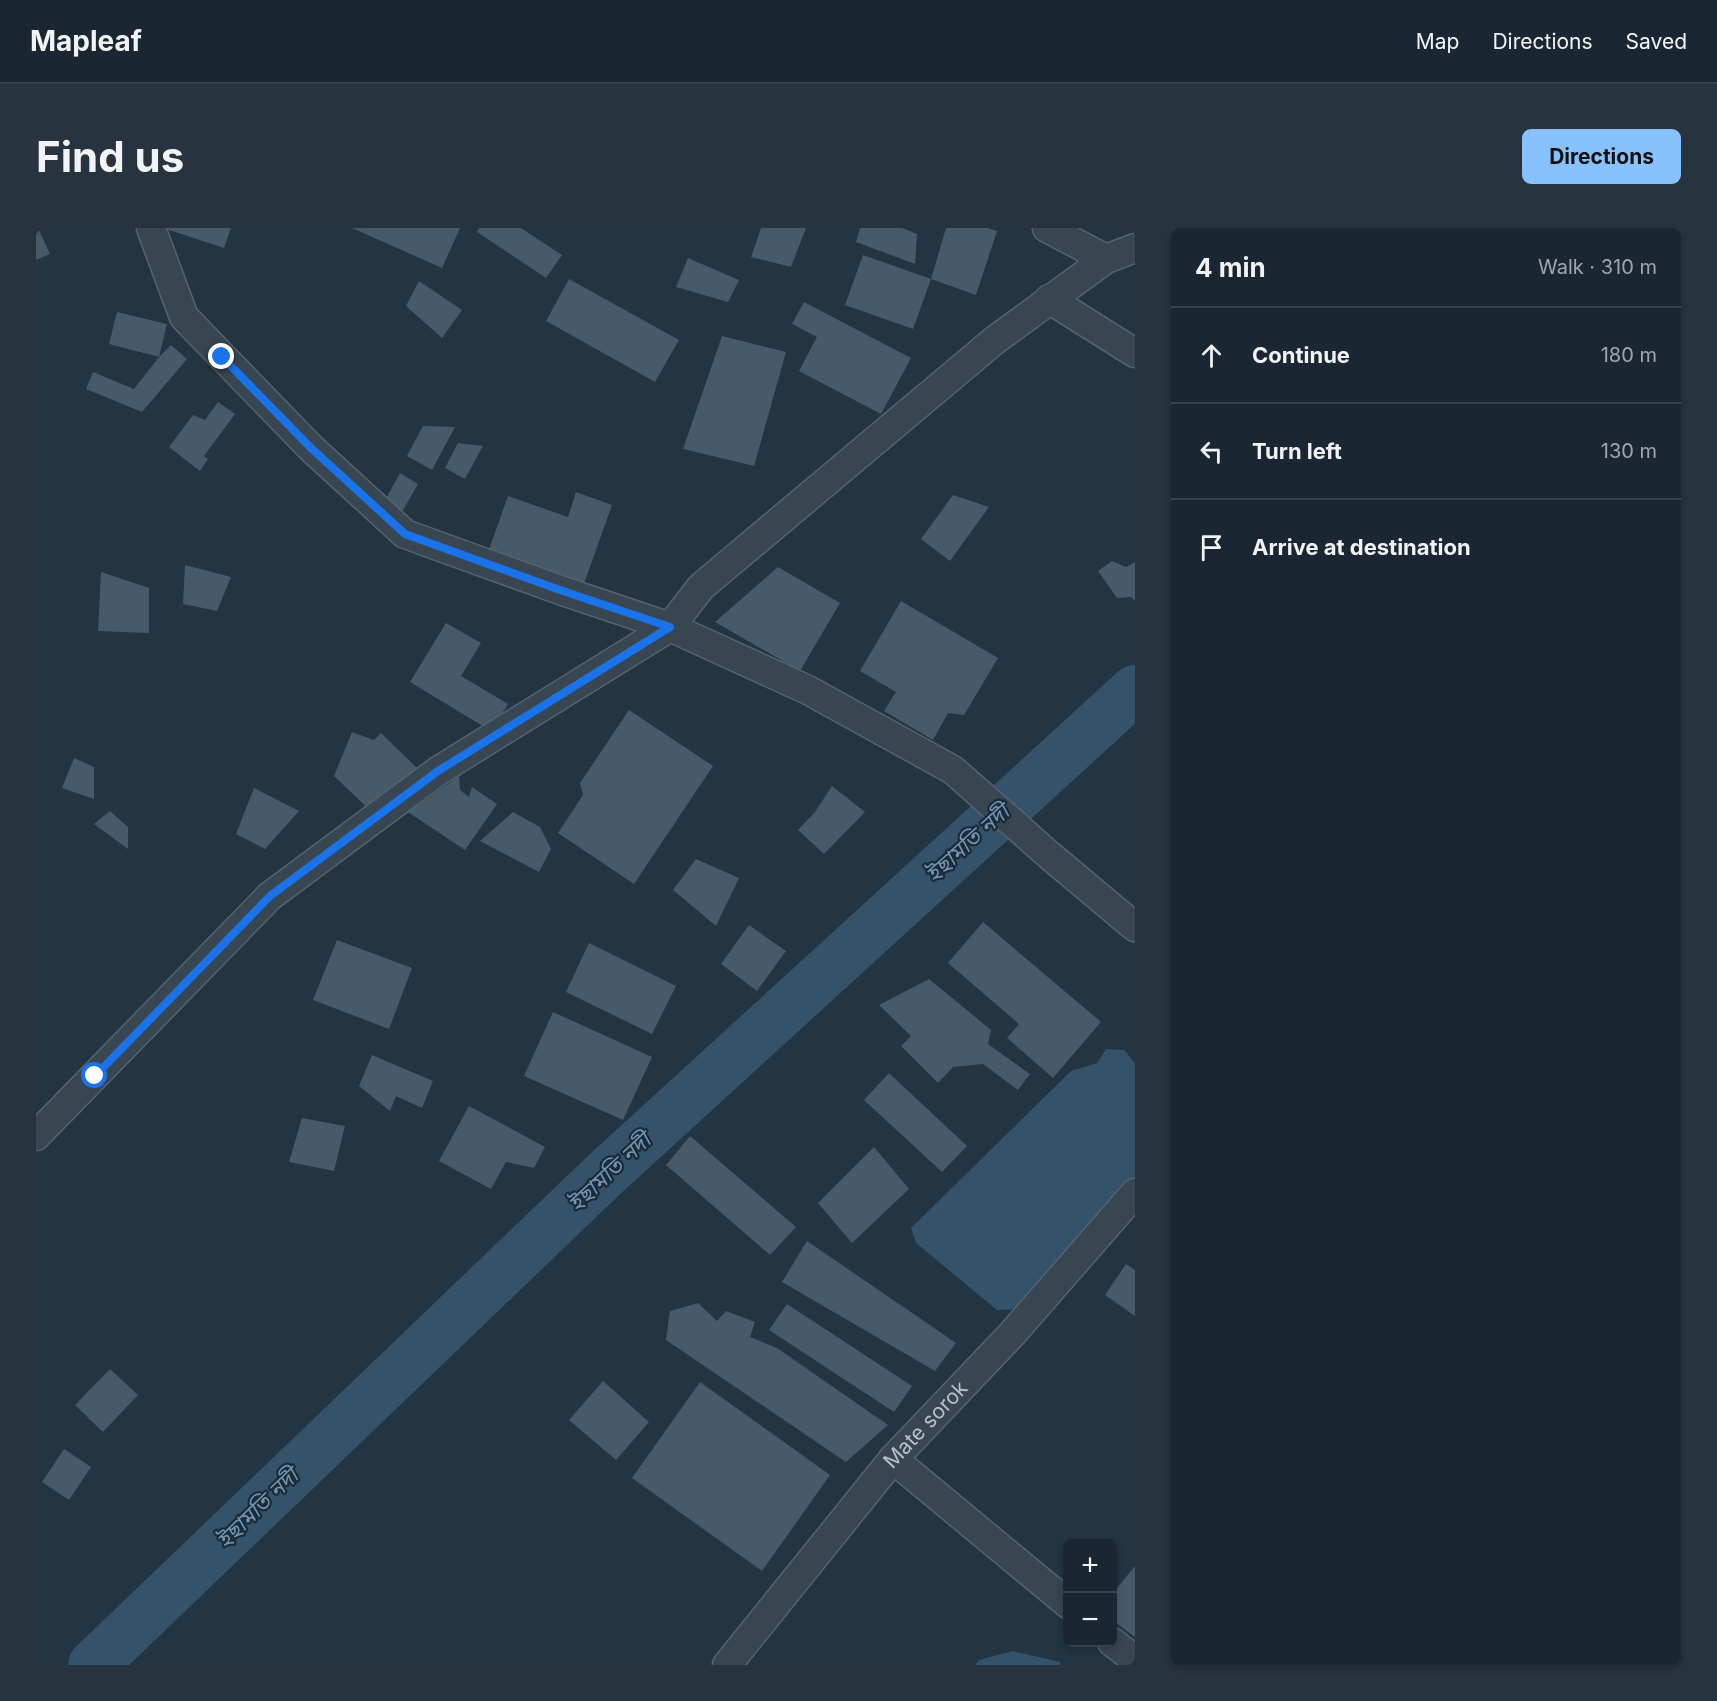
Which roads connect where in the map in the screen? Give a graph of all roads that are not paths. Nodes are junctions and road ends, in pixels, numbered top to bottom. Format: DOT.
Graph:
graph roads {
  1 [pos="151,228"];
  2 [pos="1047,228"];
  3 [pos="1135,248"];
  4 [pos="1106,259"];
  5 [pos="1049,299"];
  6 [pos="1135,353"];
  7 [pos="670,627"];
  8 [pos="1135,927"];
  9 [pos="36,1136"];
  10 [pos="1135,1193"];
  11 [pos="893,1459"];
  12 [pos="1063,1600"];
  13 [pos="1117,1645"];
  14 [pos="1135,1660"];
  15 [pos="727,1665"];
  1 -- 7 [label="street"];
  2 -- 4 [label="street"];
  3 -- 4 [label="street"];
  4 -- 5 [label="street"];
  5 -- 6 [label="street"];
  5 -- 7 [label="street"];
  7 -- 8 [label="street"];
  7 -- 9 [label="street"];
  10 -- 11 [label="street, Mate sorok"];
  11 -- 12 [label="street"];
  11 -- 15 [label="street, Mate sorok"];
  13 -- 14 [label="street"];
}
